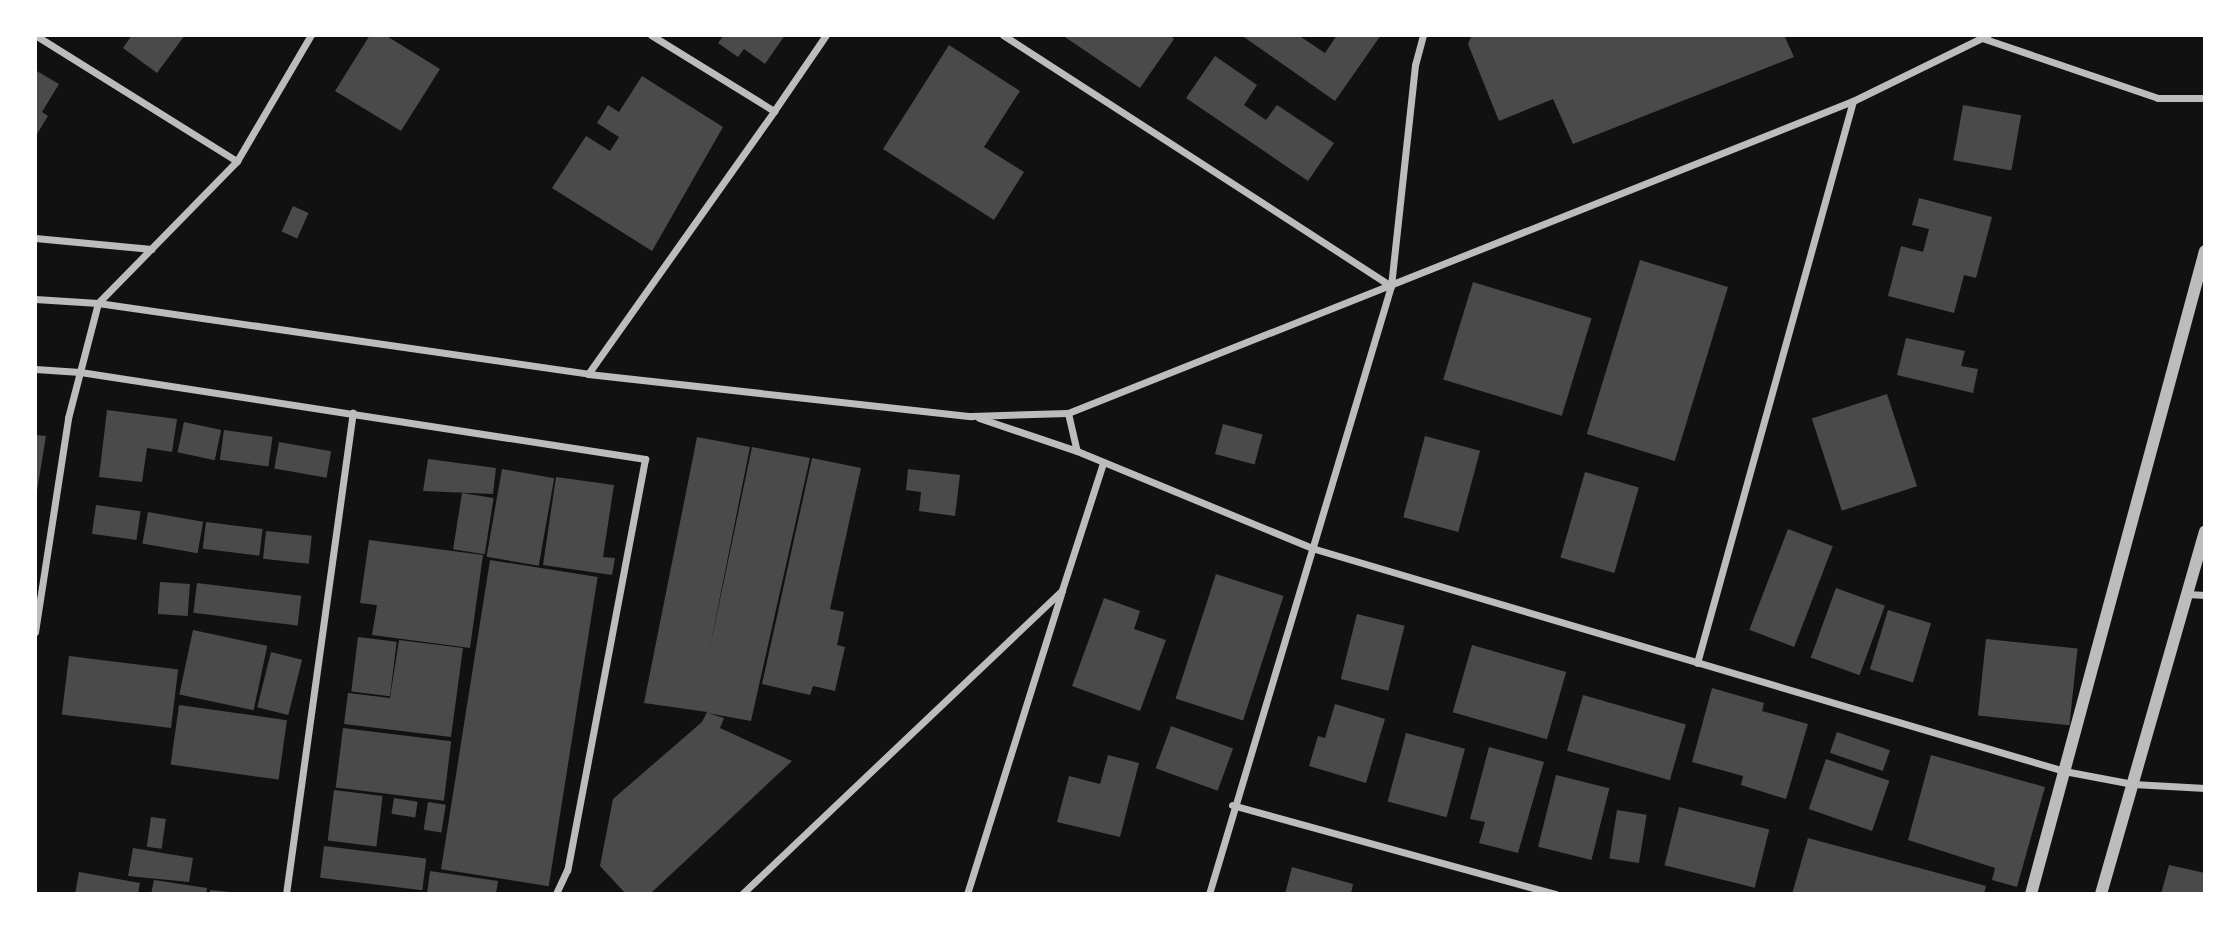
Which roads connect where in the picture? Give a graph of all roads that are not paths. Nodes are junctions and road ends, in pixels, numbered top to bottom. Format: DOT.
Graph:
graph roads {
  1 [pos="311,35"];
  2 [pos="650,35"];
  3 [pos="826,35"];
  4 [pos="1003,35"];
  5 [pos="1423,35"];
  6 [pos="39,36"];
  7 [pos="1984,36"];
  8 [pos="2205,98"];
  9 [pos="1853,101"];
  10 [pos="774,111"];
  11 [pos="237,161"];
  12 [pos="35,238"];
  13 [pos="151,249"];
  14 [pos="2205,251"];
  15 [pos="1391,286"];
  16 [pos="35,299"];
  17 [pos="98,303"];
  18 [pos="35,369"];
  19 [pos="80,372"];
  20 [pos="588,374"];
  21 [pos="354,413"];
  22 [pos="1069,413"];
  23 [pos="971,416"];
  24 [pos="1077,452"];
  25 [pos="1102,463"];
  26 [pos="2205,532"];
  27 [pos="1315,549"];
  28 [pos="1062,590"];
  29 [pos="2187,594"];
  30 [pos="2205,595"];
  31 [pos="35,632"];
  32 [pos="1697,663"];
  33 [pos="2064,771"];
  34 [pos="2133,784"];
  35 [pos="2205,788"];
  36 [pos="1232,805"];
  37 [pos="286,894"];
  38 [pos="556,894"];
  39 [pos="742,894"];
  40 [pos="967,894"];
  41 [pos="1209,894"];
  42 [pos="1556,894"];
  43 [pos="2031,894"];
  44 [pos="2101,894"];
  1 -- 11 [label="street"];
  2 -- 10 [label="street"];
  3 -- 10 [label="street"];
  4 -- 15 [label="street"];
  5 -- 15 [label="street"];
  6 -- 11 [label="street"];
  7 -- 8 [label="street"];
  7 -- 9 [label="street"];
  9 -- 15 [label="street"];
  9 -- 32 [label="street"];
  10 -- 20 [label="street"];
  11 -- 13 [label="street"];
  12 -- 13 [label="street"];
  13 -- 17 [label="street"];
  14 -- 33 [label="street"];
  15 -- 22 [label="street"];
  15 -- 27 [label="street"];
  16 -- 17 [label="street"];
  17 -- 19 [label="street"];
  17 -- 20 [label="street"];
  18 -- 19 [label="street"];
  19 -- 21 [label="street"];
  19 -- 31 [label="street"];
  20 -- 23 [label="street"];
  21 -- 37 [label="street"];
  21 -- 38 [label="street"];
  22 -- 23 [label="street"];
  22 -- 24 [label="street"];
  23 -- 24 [label="street"];
  24 -- 25 [label="street"];
  25 -- 27 [label="street"];
  25 -- 28 [label="street"];
  26 -- 29 [label="street"];
  27 -- 32 [label="street"];
  27 -- 36 [label="street"];
  28 -- 39 [label="street"];
  28 -- 40 [label="street"];
  29 -- 30 [label="street"];
  29 -- 34 [label="street"];
  32 -- 33 [label="street"];
  33 -- 34 [label="street"];
  33 -- 43 [label="street"];
  34 -- 35 [label="street"];
  34 -- 44 [label="street"];
  36 -- 41 [label="street"];
  36 -- 42 [label="street"];
}
